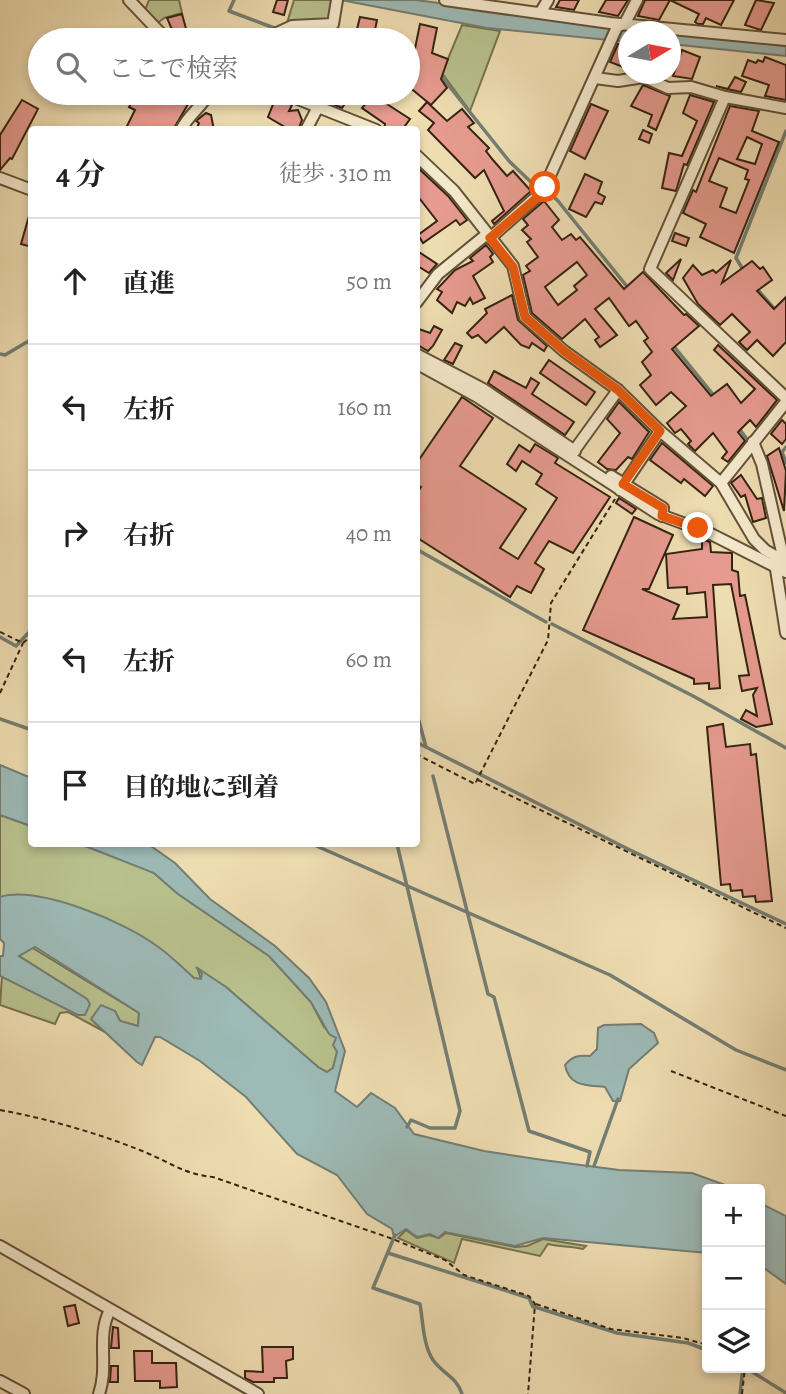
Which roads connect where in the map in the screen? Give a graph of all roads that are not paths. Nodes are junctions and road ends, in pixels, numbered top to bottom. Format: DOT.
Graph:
graph roads {
  1 [pos="129,0"];
  2 [pos="337,0"];
  3 [pos="445,0"];
  4 [pos="452,0"];
  5 [pos="548,0"];
  6 [pos="637,0"];
  7 [pos="540,13"];
  8 [pos="624,21"];
  9 [pos="618,25"];
  10 [pos="156,28"];
  11 [pos="288,28"];
  12 [pos="618,30"];
  13 [pos="681,30"];
  14 [pos="786,40"];
  15 [pos="595,78"];
  16 [pos="725,97"];
  17 [pos="203,105"];
  18 [pos="313,105"];
  19 [pos="318,107"];
  20 [pos="786,107"];
  21 [pos="183,126"];
  22 [pos="308,126"];
  23 [pos="366,126"];
  24 [pos="420,159"];
  25 [pos="0,178"];
  26 [pos="0,186"];
  27 [pos="28,188"];
  28 [pos="28,196"];
  29 [pos="488,236"];
  30 [pos="420,298"];
  31 [pos="420,356"];
  32 [pos="420,365"];
  33 [pos="618,390"];
  34 [pos="786,400"];
  35 [pos="660,431"];
  36 [pos="753,442"];
  37 [pos="572,453"];
  38 [pos="721,483"];
  39 [pos="621,488"];
  40 [pos="780,563"];
  41 [pos="786,633"];
  42 [pos="0,1246"];
  43 [pos="108,1312"];
  44 [pos="0,1381"];
  45 [pos="24,1394"];
  46 [pos="99,1394"];
  47 [pos="258,1394"];
  1 -- 10 [label="street"];
  2 -- 11 [label="street"];
  3 -- 4 [label="street"];
  4 -- 7 [label="street"];
  5 -- 7 [label="street"];
  6 -- 8 [label="street"];
  7 -- 9 [label="street"];
  12 -- 15 [label="street"];
  13 -- 14 [label="street"];
  15 -- 16 [label="street"];
  15 -- 29 [label="street"];
  16 -- 20 [label="street"];
  16 -- 34 [label="street"];
  17 -- 21 [label="street"];
  18 -- 19 [label="street"];
  19 -- 22 [label="street"];
  19 -- 23 [label="street"];
  24 -- 29 [label="street"];
  25 -- 27 [label="street"];
  26 -- 28 [label="street"];
  29 -- 30 [label="street"];
  29 -- 33 [label="street"];
  31 -- 37 [label="street"];
  32 -- 37 [label="street"];
  33 -- 35 [label="street"];
  33 -- 37 [label="street"];
  34 -- 36 [label="street"];
  35 -- 38 [label="street"];
  35 -- 39 [label="street"];
  36 -- 38 [label="street"];
  36 -- 40 [label="street"];
  37 -- 39 [label="street"];
  38 -- 40 [label="street"];
  39 -- 40 [label="street"];
  40 -- 41 [label="street"];
  42 -- 43 [label="street"];
  43 -- 46 [label="street"];
  43 -- 47 [label="street"];
  44 -- 45 [label="street"];
}
